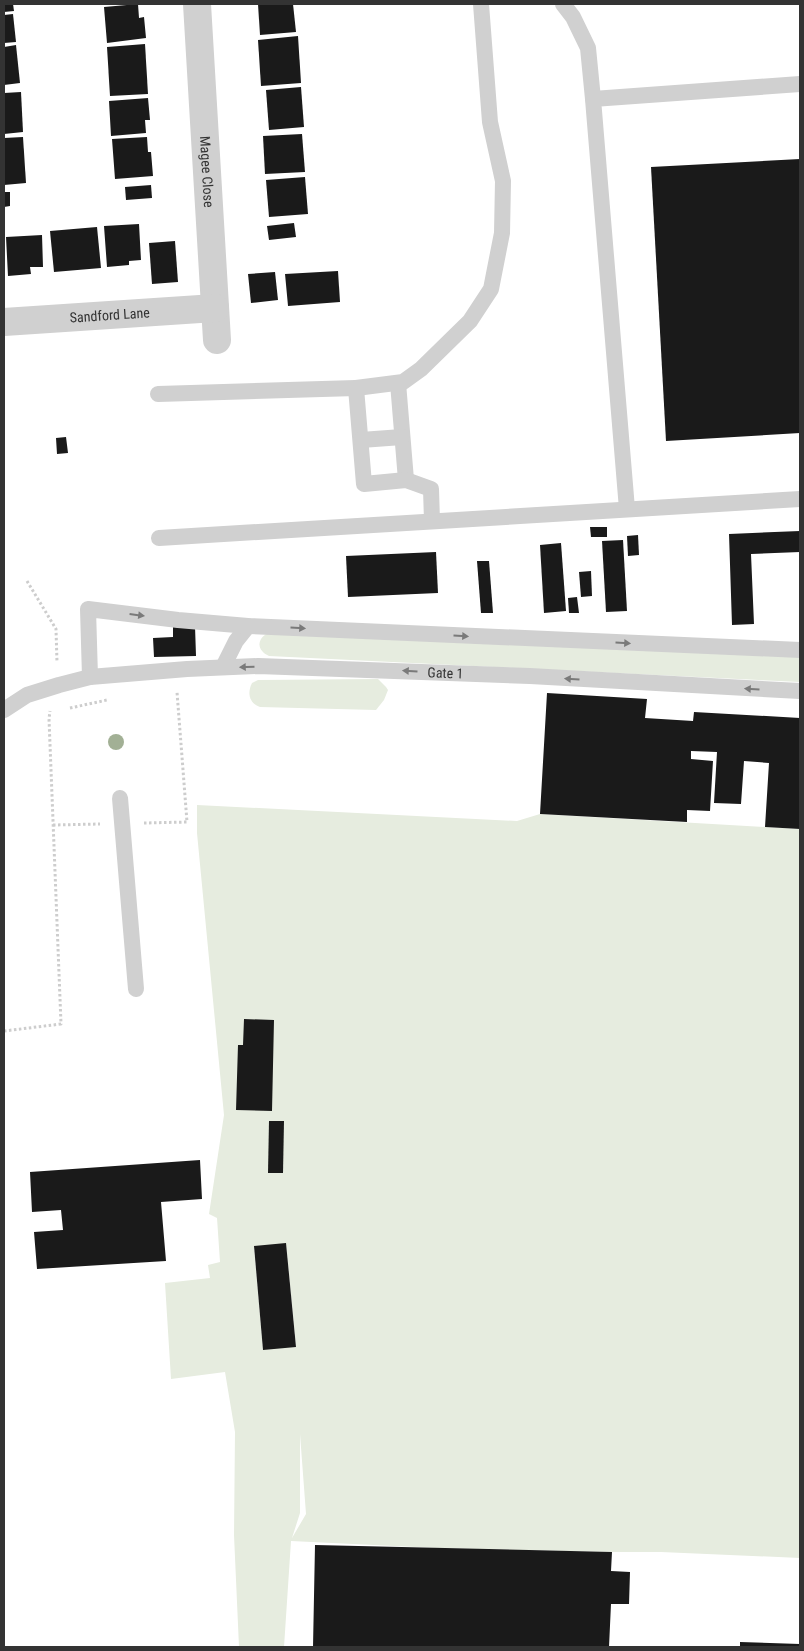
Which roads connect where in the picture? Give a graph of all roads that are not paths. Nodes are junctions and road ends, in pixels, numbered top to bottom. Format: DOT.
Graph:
graph roads {
  1 [pos="197,4"];
  2 [pos="481,4"];
  3 [pos="563,4"];
  4 [pos="800,84"];
  5 [pos="592,99"];
  6 [pos="215,308"];
  7 [pos="4,322"];
  8 [pos="217,340"];
  9 [pos="398,383"];
  10 [pos="356,388"];
  11 [pos="158,394"];
  12 [pos="402,436"];
  13 [pos="361,440"];
  14 [pos="406,480"];
  15 [pos="800,498"];
  16 [pos="627,509"];
  17 [pos="432,521"];
  18 [pos="159,538"];
  19 [pos="248,626"];
  20 [pos="800,650"];
  21 [pos="223,667"];
  22 [pos="90,677"];
  23 [pos="800,691"];
  24 [pos="4,710"];
  25 [pos="120,798"];
  26 [pos="136,989"];
  1 -- 6 [label="street, Magee Close"];
  2 -- 9 [label="lane"];
  3 -- 5 [label="lane"];
  4 -- 5 [label="lane"];
  5 -- 16 [label="lane"];
  6 -- 7 [label="street, Sandford Lane"];
  6 -- 8 [label="street, Magee Close"];
  9 -- 10 [label="lane"];
  9 -- 12 [label="lane"];
  10 -- 11 [label="lane"];
  10 -- 13 [label="lane"];
  12 -- 13 [label="lane"];
  12 -- 14 [label="lane"];
  13 -- 14 [label="lane"];
  14 -- 17 [label="lane"];
  15 -- 16 [label="lane"];
  16 -- 17 [label="lane"];
  17 -- 18 [label="lane"];
  19 -- 20 [label="lane, one-way"];
  19 -- 21 [label="lane"];
  22 -- 19 [label="lane, one-way"];
  21 -- 22 [label="lane, Gate 1"];
  23 -- 21 [label="lane, Gate 1, one-way"];
  22 -- 24 [label="lane, Gate 1"];
  25 -- 26 [label="lane"];
}
